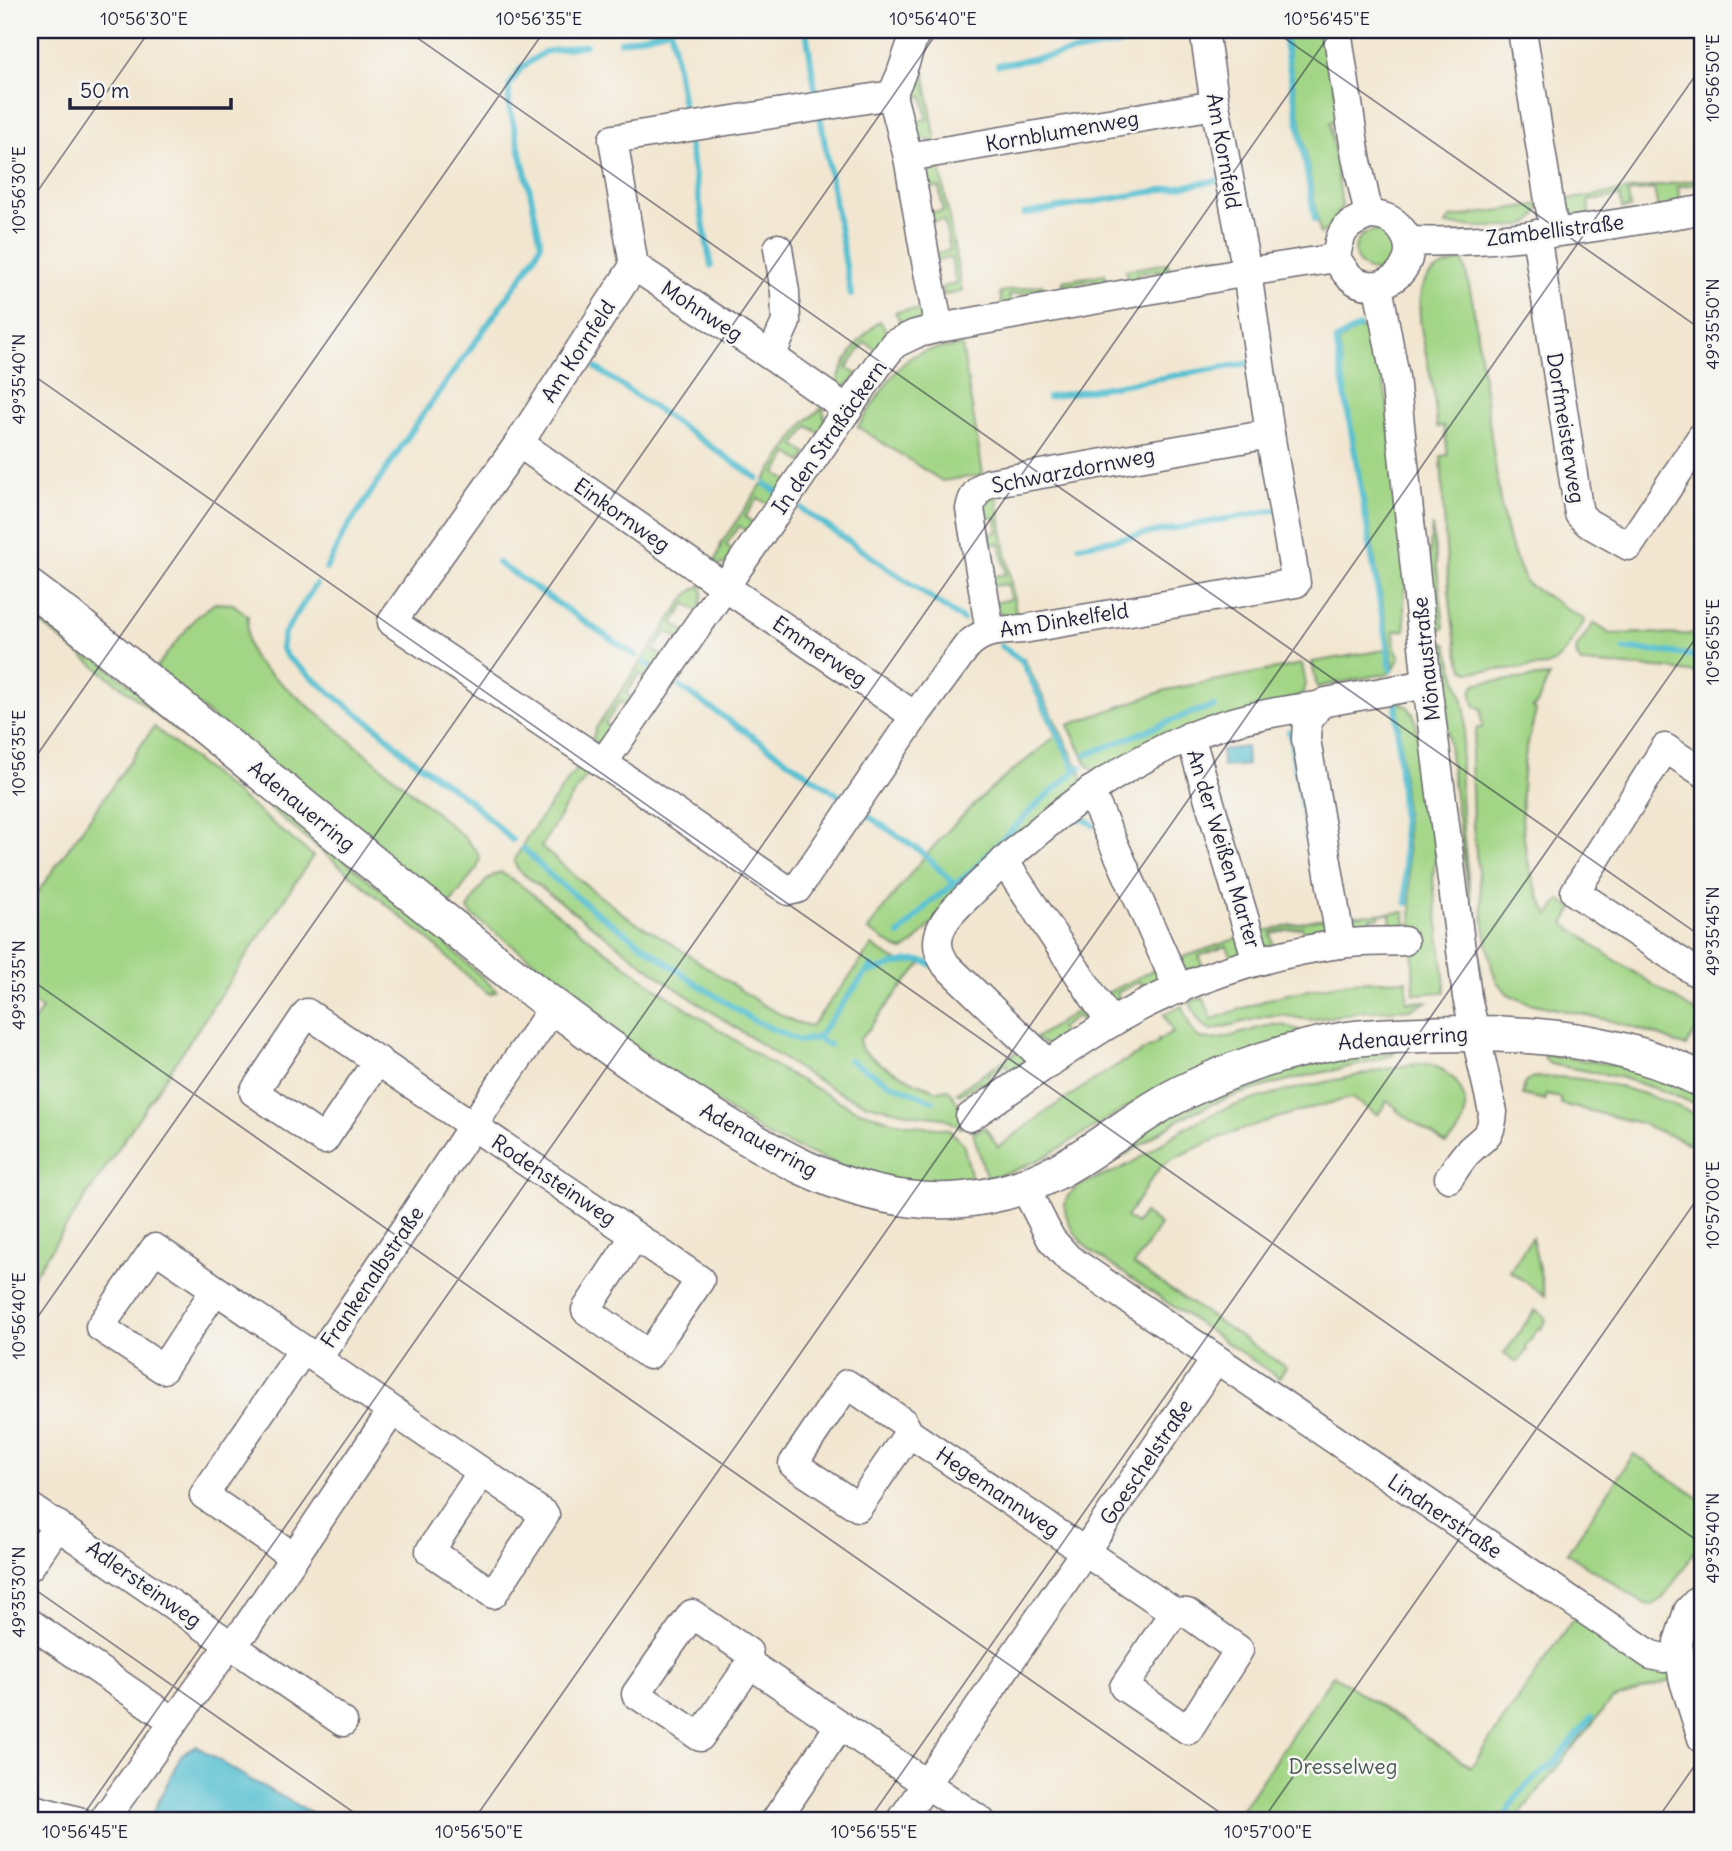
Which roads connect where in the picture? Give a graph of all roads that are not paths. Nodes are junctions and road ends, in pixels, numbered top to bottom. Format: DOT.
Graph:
graph roads {
  1 [pos="916,30"];
  2 [pos="1204,30"];
  3 [pos="1337,30"];
  4 [pos="1522,30"];
  5 [pos="892,95"];
  6 [pos="1215,105"];
  7 [pos="908,157"];
  8 [pos="1702,210"];
  9 [pos="1369,215"];
  10 [pos="1545,233"];
  11 [pos="1408,241"];
  12 [pos="778,248"];
  13 [pos="1336,258"];
  14 [pos="634,266"];
  15 [pos="1247,272"];
  16 [pos="1378,286"];
  17 [pos="939,327"];
  18 [pos="771,356"];
  19 [pos="848,410"];
  20 [pos="1270,434"];
  21 [pos="1702,436"];
  22 [pos="519,443"];
  23 [pos="725,587"];
  24 [pos="30,588"];
  25 [pos="990,632"];
  26 [pos="1427,684"];
  27 [pos="1318,706"];
  28 [pos="915,716"];
  29 [pos="1190,736"];
  30 [pos="603,763"];
  31 [pos="1702,772"];
  32 [pos="1090,791"];
  33 [pos="1004,861"];
  34 [pos="1404,941"];
  35 [pos="1342,944"];
  36 [pos="1257,961"];
  37 [pos="1702,976"];
  38 [pos="1179,989"];
  39 [pos="554,1007"];
  40 [pos="1111,1023"];
  41 [pos="1475,1033"];
  42 [pos="378,1060"];
  43 [pos="1049,1065"];
  44 [pos="1702,1080"];
  45 [pos="970,1116"];
  46 [pos="472,1125"];
  47 [pos="1449,1178"];
  48 [pos="1024,1186"];
  49 [pos="635,1236"];
  50 [pos="215,1290"];
  51 [pos="310,1355"];
  52 [pos="1216,1359"];
  53 [pos="392,1411"];
  54 [pos="909,1433"];
  55 [pos="482,1472"];
  56 [pos="30,1507"];
  57 [pos="58,1525"];
  58 [pos="1086,1551"];
  59 [pos="294,1557"];
  60 [pos="30,1566"];
  61 [pos="1702,1596"];
  62 [pos="1174,1612"];
  63 [pos="30,1623"];
  64 [pos="230,1644"];
  65 [pos="1680,1656"];
  66 [pos="750,1664"];
  67 [pos="173,1721"];
  68 [pos="343,1722"];
  69 [pos="840,1725"];
  70 [pos="1702,1738"];
  71 [pos="927,1784"];
  72 [pos="30,1808"];
  73 [pos="78,1821"];
  74 [pos="103,1821"];
  75 [pos="775,1821"];
  76 [pos="901,1821"];
  77 [pos="981,1821"];
  1 -- 5 [label="street"];
  2 -- 6 [label="street, Am Kornfeld"];
  3 -- 9 [label="street"];
  4 -- 10 [label="street"];
  5 -- 7 [label="street"];
  5 -- 14 [label="street"];
  6 -- 7 [label="street, Kornblumenweg"];
  6 -- 15 [label="street, Am Kornfeld"];
  7 -- 17 [label="street"];
  8 -- 10 [label="street, Zambellistraße"];
  9 -- 11 [label="street"];
  9 -- 13 [label="street"];
  10 -- 11 [label="street, Zambellistraße"];
  10 -- 21 [label="street, Dorfmeisterweg"];
  11 -- 16 [label="street"];
  12 -- 18 [label="street"];
  13 -- 15 [label="street, In den Straßäckern"];
  13 -- 16 [label="street"];
  14 -- 18 [label="street, Mohnweg"];
  14 -- 22 [label="street, Am Kornfeld"];
  15 -- 17 [label="street, In den Straßäckern"];
  15 -- 20 [label="street, Am Dinkelfeld"];
  16 -- 26 [label="street, Mönaustraße"];
  17 -- 19 [label="street, In den Straßäckern"];
  18 -- 19 [label="street, Mohnweg"];
  19 -- 23 [label="street, In den Straßäckern"];
  20 -- 25 [label="street, Schwarzdornweg"];
  20 -- 25 [label="street, Am Dinkelfeld"];
  22 -- 23 [label="street, Einkornweg"];
  22 -- 30 [label="street, Am Kornfeld"];
  23 -- 28 [label="street, Emmerweg"];
  23 -- 30 [label="street, In den Straßäckern"];
  24 -- 39 [label="main road, Adenauerring"];
  25 -- 28 [label="street, Am Dinkelfeld"];
  26 -- 27 [label="street, An der Weißen Marter"];
  26 -- 41 [label="street, Mönaustraße"];
  27 -- 29 [label="street, An der Weißen Marter"];
  27 -- 35 [label="street"];
  28 -- 30 [label="street, Am Dinkelfeld"];
  29 -- 32 [label="street, An der Weißen Marter"];
  29 -- 36 [label="street, An der Weißen Marter"];
  31 -- 37 [label="street"];
  32 -- 33 [label="street, An der Weißen Marter"];
  32 -- 38 [label="street"];
  33 -- 40 [label="street"];
  33 -- 43 [label="street, An der Weißen Marter"];
  34 -- 35 [label="street, An der Weißen Marter"];
  35 -- 36 [label="street, An der Weißen Marter"];
  36 -- 38 [label="street, An der Weißen Marter"];
  38 -- 40 [label="street, An der Weißen Marter"];
  39 -- 46 [label="street, Frankenalbstraße"];
  39 -- 48 [label="main road, Adenauerring"];
  40 -- 43 [label="street, An der Weißen Marter"];
  41 -- 44 [label="main road, Adenauerring"];
  41 -- 47 [label="street, Mönaustraße"];
  41 -- 48 [label="main road, Adenauerring"];
  42 -- 42 [label="street, Rodensteinweg"];
  42 -- 46 [label="street, Rodensteinweg"];
  43 -- 45 [label="street, An der Weißen Marter"];
  46 -- 49 [label="street, Rodensteinweg"];
  46 -- 51 [label="street, Frankenalbstraße"];
  48 -- 52 [label="street"];
  50 -- 51 [label="street"];
  51 -- 53 [label="street, Frankenalbstraße"];
  51 -- 59 [label="street, Frankenalbstraße"];
  52 -- 58 [label="street, Goeschelstraße"];
  52 -- 65 [label="street, Lindnerstraße"];
  53 -- 55 [label="street, Frankenalbstraße"];
  53 -- 59 [label="street"];
  54 -- 58 [label="street, Hegemannweg"];
  56 -- 57 [label="street, Adlersteinweg"];
  57 -- 60 [label="street"];
  57 -- 64 [label="street, Adlersteinweg"];
  58 -- 62 [label="street, Hegemannweg"];
  58 -- 71 [label="street, Goeschelstraße"];
  59 -- 64 [label="street"];
  61 -- 65 [label="street"];
  63 -- 67 [label="street"];
  64 -- 67 [label="street"];
  64 -- 68 [label="street, Adlersteinweg"];
  65 -- 70 [label="street"];
  66 -- 69 [label="street"];
  67 -- 74 [label="street"];
  69 -- 71 [label="street"];
  69 -- 75 [label="street"];
  71 -- 76 [label="street, Goeschelstraße"];
  71 -- 77 [label="street"];
  72 -- 73 [label="street"];
}
